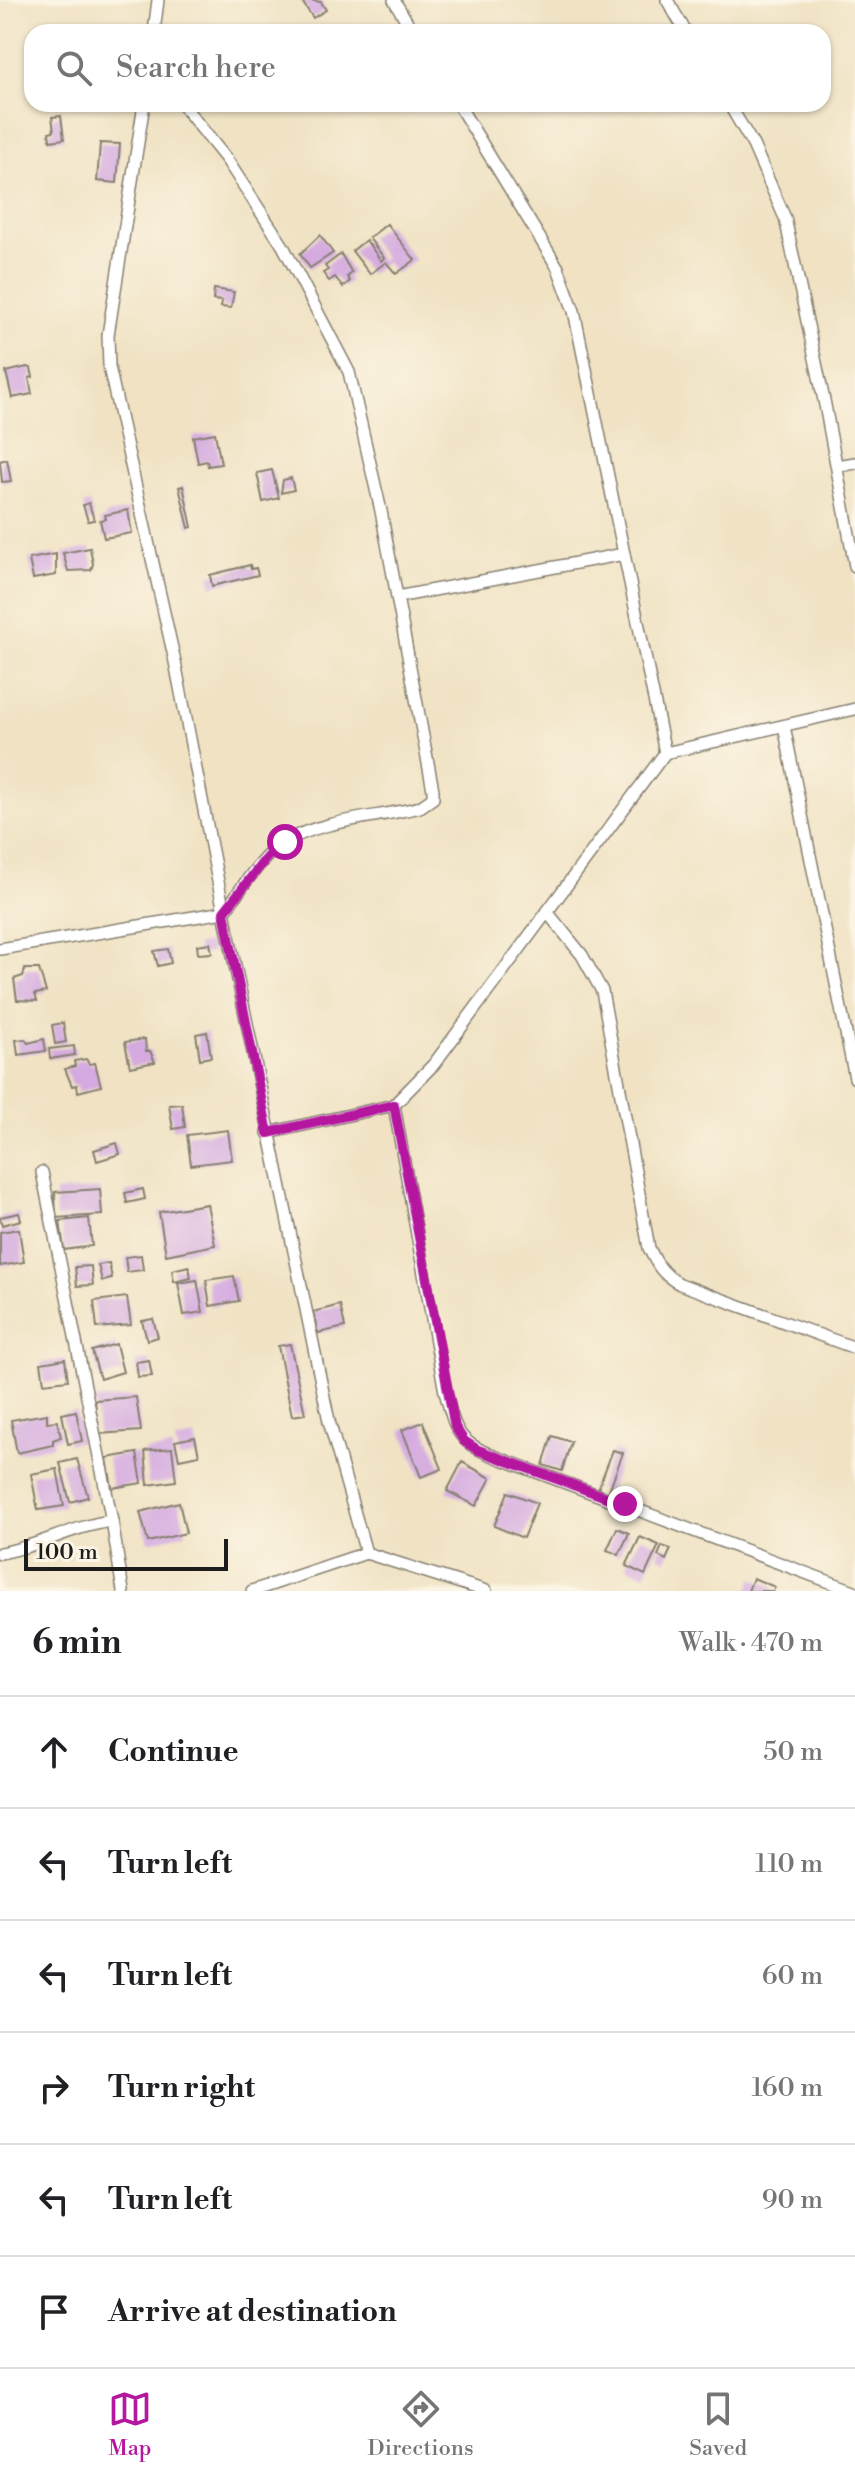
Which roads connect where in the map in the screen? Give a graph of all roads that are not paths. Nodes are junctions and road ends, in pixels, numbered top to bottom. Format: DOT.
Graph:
graph roads {
  1 [pos="158,0"];
  2 [pos="394,0"];
  3 [pos="667,0"];
  4 [pos="155,24"];
  5 [pos="408,24"];
  6 [pos="681,24"];
  7 [pos="143,112"];
  8 [pos="188,112"];
  9 [pos="463,112"];
  10 [pos="734,112"];
  11 [pos="855,463"];
  12 [pos="837,466"];
  13 [pos="624,554"];
  14 [pos="855,566"];
  15 [pos="397,597"];
  16 [pos="855,709"];
  17 [pos="784,726"];
  18 [pos="665,753"];
  19 [pos="224,912"];
  20 [pos="548,913"];
  21 [pos="0,949"];
  22 [pos="855,1078"];
  23 [pos="394,1105"];
  24 [pos="268,1133"];
  25 [pos="42,1172"];
  26 [pos="855,1348"];
  27 [pos="112,1521"];
  28 [pos="0,1553"];
  29 [pos="366,1553"];
  30 [pos="123,1591"];
  31 [pos="252,1591"];
  32 [pos="486,1591"];
  33 [pos="854,1591"];
  1 -- 4 [label="street"];
  2 -- 5 [label="street"];
  3 -- 6 [label="street"];
  7 -- 19 [label="street"];
  8 -- 15 [label="street"];
  9 -- 13 [label="street"];
  10 -- 12 [label="street"];
  11 -- 12 [label="street"];
  12 -- 14 [label="street"];
  13 -- 15 [label="street"];
  13 -- 18 [label="street"];
  15 -- 19 [label="street"];
  16 -- 17 [label="street"];
  17 -- 18 [label="street"];
  17 -- 22 [label="street"];
  18 -- 20 [label="street"];
  19 -- 21 [label="street"];
  19 -- 24 [label="street"];
  20 -- 23 [label="street"];
  20 -- 26 [label="street"];
  23 -- 24 [label="street"];
  23 -- 33 [label="street"];
  24 -- 29 [label="street"];
  25 -- 27 [label="street"];
  27 -- 28 [label="street"];
  27 -- 30 [label="street"];
  29 -- 31 [label="street"];
  29 -- 32 [label="street"];
}
